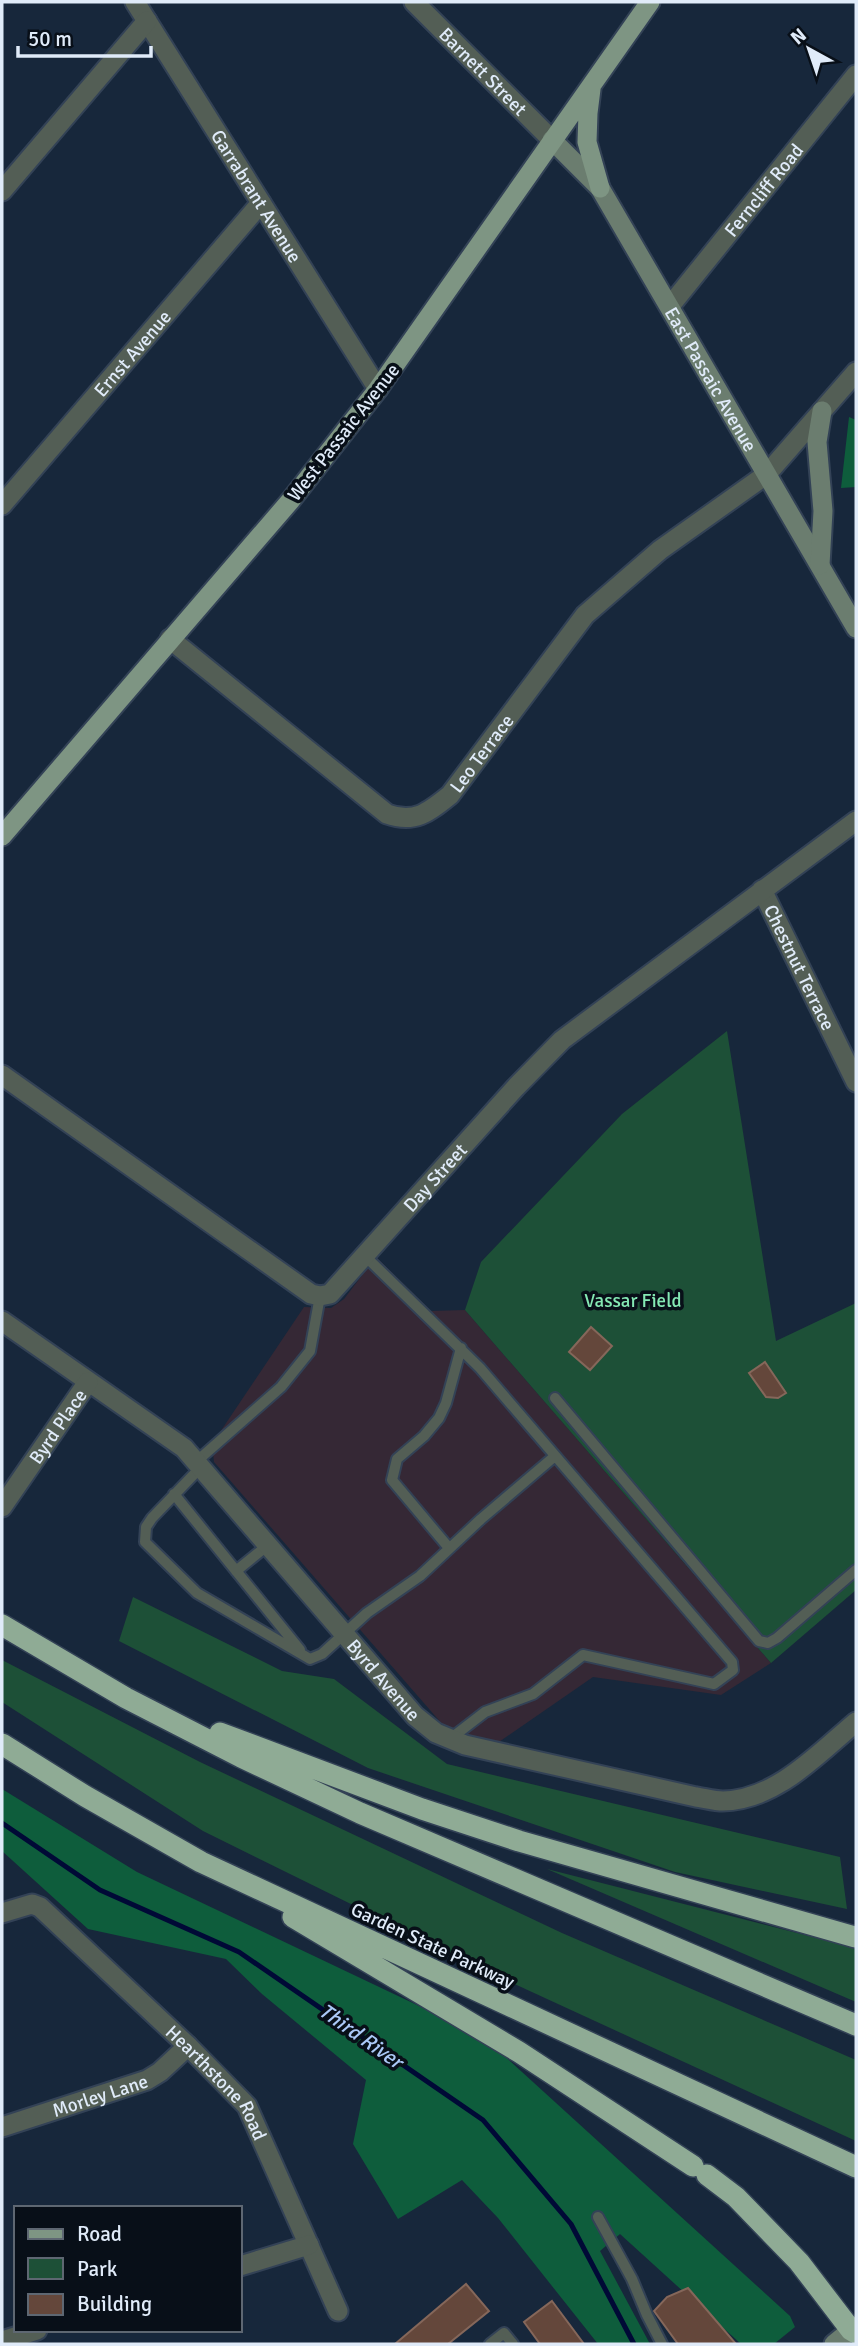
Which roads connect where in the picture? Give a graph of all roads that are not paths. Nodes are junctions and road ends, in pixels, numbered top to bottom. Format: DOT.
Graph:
graph roads {
  1 [pos="135,2"];
  2 [pos="414,2"];
  3 [pos="650,2"];
  4 [pos="148,21"];
  5 [pos="856,75"];
  6 [pos="592,83"];
  7 [pos="552,140"];
  8 [pos="600,188"];
  9 [pos="2,191"];
  10 [pos="261,203"];
  11 [pos="670,306"];
  12 [pos="856,372"];
  13 [pos="378,389"];
  14 [pos="822,411"];
  15 [pos="766,474"];
  16 [pos="2,505"];
  17 [pos="820,565"];
  18 [pos="856,628"];
  19 [pos="170,639"];
  20 [pos="856,821"];
  21 [pos="2,836"];
  22 [pos="762,890"];
  23 [pos="2,1075"];
  24 [pos="856,1082"];
  25 [pos="364,1255"];
  26 [pos="320,1296"];
  27 [pos="2,1321"];
  28 [pos="461,1348"];
  29 [pos="88,1382"];
  30 [pos="555,1398"];
  31 [pos="555,1455"];
  32 [pos="199,1464"];
  33 [pos="174,1494"];
  34 [pos="2,1507"];
  35 [pos="268,1545"];
  36 [pos="449,1548"];
  37 [pos="856,1570"];
  38 [pos="236,1571"];
  39 [pos="2,1625"];
  40 [pos="344,1634"];
  41 [pos="305,1656"];
  42 [pos="126,1698"];
  43 [pos="856,1722"];
  44 [pos="450,1739"];
  45 [pos="2,1744"];
  46 [pos="201,1862"];
  47 [pos="2,1913"];
  48 [pos="855,1937"];
  49 [pos="856,2025"];
  50 [pos="188,2046"];
  51 [pos="2,2127"];
  52 [pos="856,2167"];
  53 [pos="598,2217"];
  54 [pos="309,2245"];
  55 [pos="242,2265"];
  56 [pos="338,2311"];
  57 [pos="854,2330"];
  58 [pos="31,2332"];
  59 [pos="2,2341"];
  60 [pos="490,2344"];
  61 [pos="513,2344"];
  62 [pos="662,2344"];
  63 [pos="834,2344"];
  1 -- 4 [label="street, Garrabrant Avenue"];
  2 -- 7 [label="street, Barnett Street"];
  3 -- 6 [label="main road, West Passaic Avenue"];
  4 -- 9 [label="street"];
  4 -- 10 [label="street, Garrabrant Avenue"];
  5 -- 11 [label="street, Ferncliff Road"];
  6 -- 7 [label="main road, West Passaic Avenue"];
  6 -- 8 [label="main road"];
  7 -- 8 [label="main road, East Passaic Avenue"];
  7 -- 13 [label="main road, West Passaic Avenue"];
  8 -- 11 [label="main road, East Passaic Avenue"];
  10 -- 13 [label="street, Garrabrant Avenue"];
  10 -- 16 [label="street, Ernst Avenue"];
  11 -- 15 [label="main road, East Passaic Avenue"];
  12 -- 14 [label="street, Leo Terrace"];
  13 -- 19 [label="main road, West Passaic Avenue"];
  14 -- 15 [label="street, Leo Terrace"];
  14 -- 17 [label="main road"];
  15 -- 17 [label="main road, East Passaic Avenue"];
  15 -- 19 [label="street, Leo Terrace"];
  17 -- 18 [label="main road, East Passaic Avenue"];
  19 -- 21 [label="main road, West Passaic Avenue"];
  20 -- 22 [label="street, Day Street"];
  22 -- 24 [label="street, Chestnut Terrace"];
  22 -- 25 [label="street, Day Street"];
  23 -- 26 [label="street"];
  25 -- 26 [label="street, Day Street"];
  25 -- 28 [label="lane"];
  26 -- 32 [label="lane"];
  27 -- 29 [label="street, Byrd Avenue"];
  28 -- 31 [label="lane"];
  28 -- 36 [label="lane"];
  29 -- 32 [label="street, Byrd Avenue"];
  29 -- 34 [label="street, Byrd Place"];
  30 -- 37 [label="lane"];
  31 -- 36 [label="lane"];
  31 -- 44 [label="lane"];
  32 -- 33 [label="lane"];
  32 -- 35 [label="street, Byrd Avenue"];
  33 -- 38 [label="lane"];
  33 -- 41 [label="lane"];
  35 -- 38 [label="lane"];
  35 -- 40 [label="street, Byrd Avenue"];
  36 -- 40 [label="lane"];
  38 -- 41 [label="lane"];
  39 -- 42 [label="highway"];
  40 -- 41 [label="lane"];
  40 -- 44 [label="street, Byrd Avenue"];
  42 -- 48 [label="highway"];
  42 -- 49 [label="highway"];
  43 -- 44 [label="street, Byrd Avenue"];
  45 -- 46 [label="highway, Garden State Parkway"];
  46 -- 52 [label="highway, Garden State Parkway"];
  46 -- 57 [label="highway"];
  47 -- 50 [label="street, Hearthstone Road"];
  50 -- 51 [label="street, Morley Lane"];
  50 -- 54 [label="street, Hearthstone Road"];
  53 -- 62 [label="lane"];
  54 -- 55 [label="street"];
  54 -- 56 [label="street, Hearthstone Road"];
  57 -- 63 [label="main road"];
  58 -- 59 [label="street"];
  60 -- 61 [label="lane"];
}
